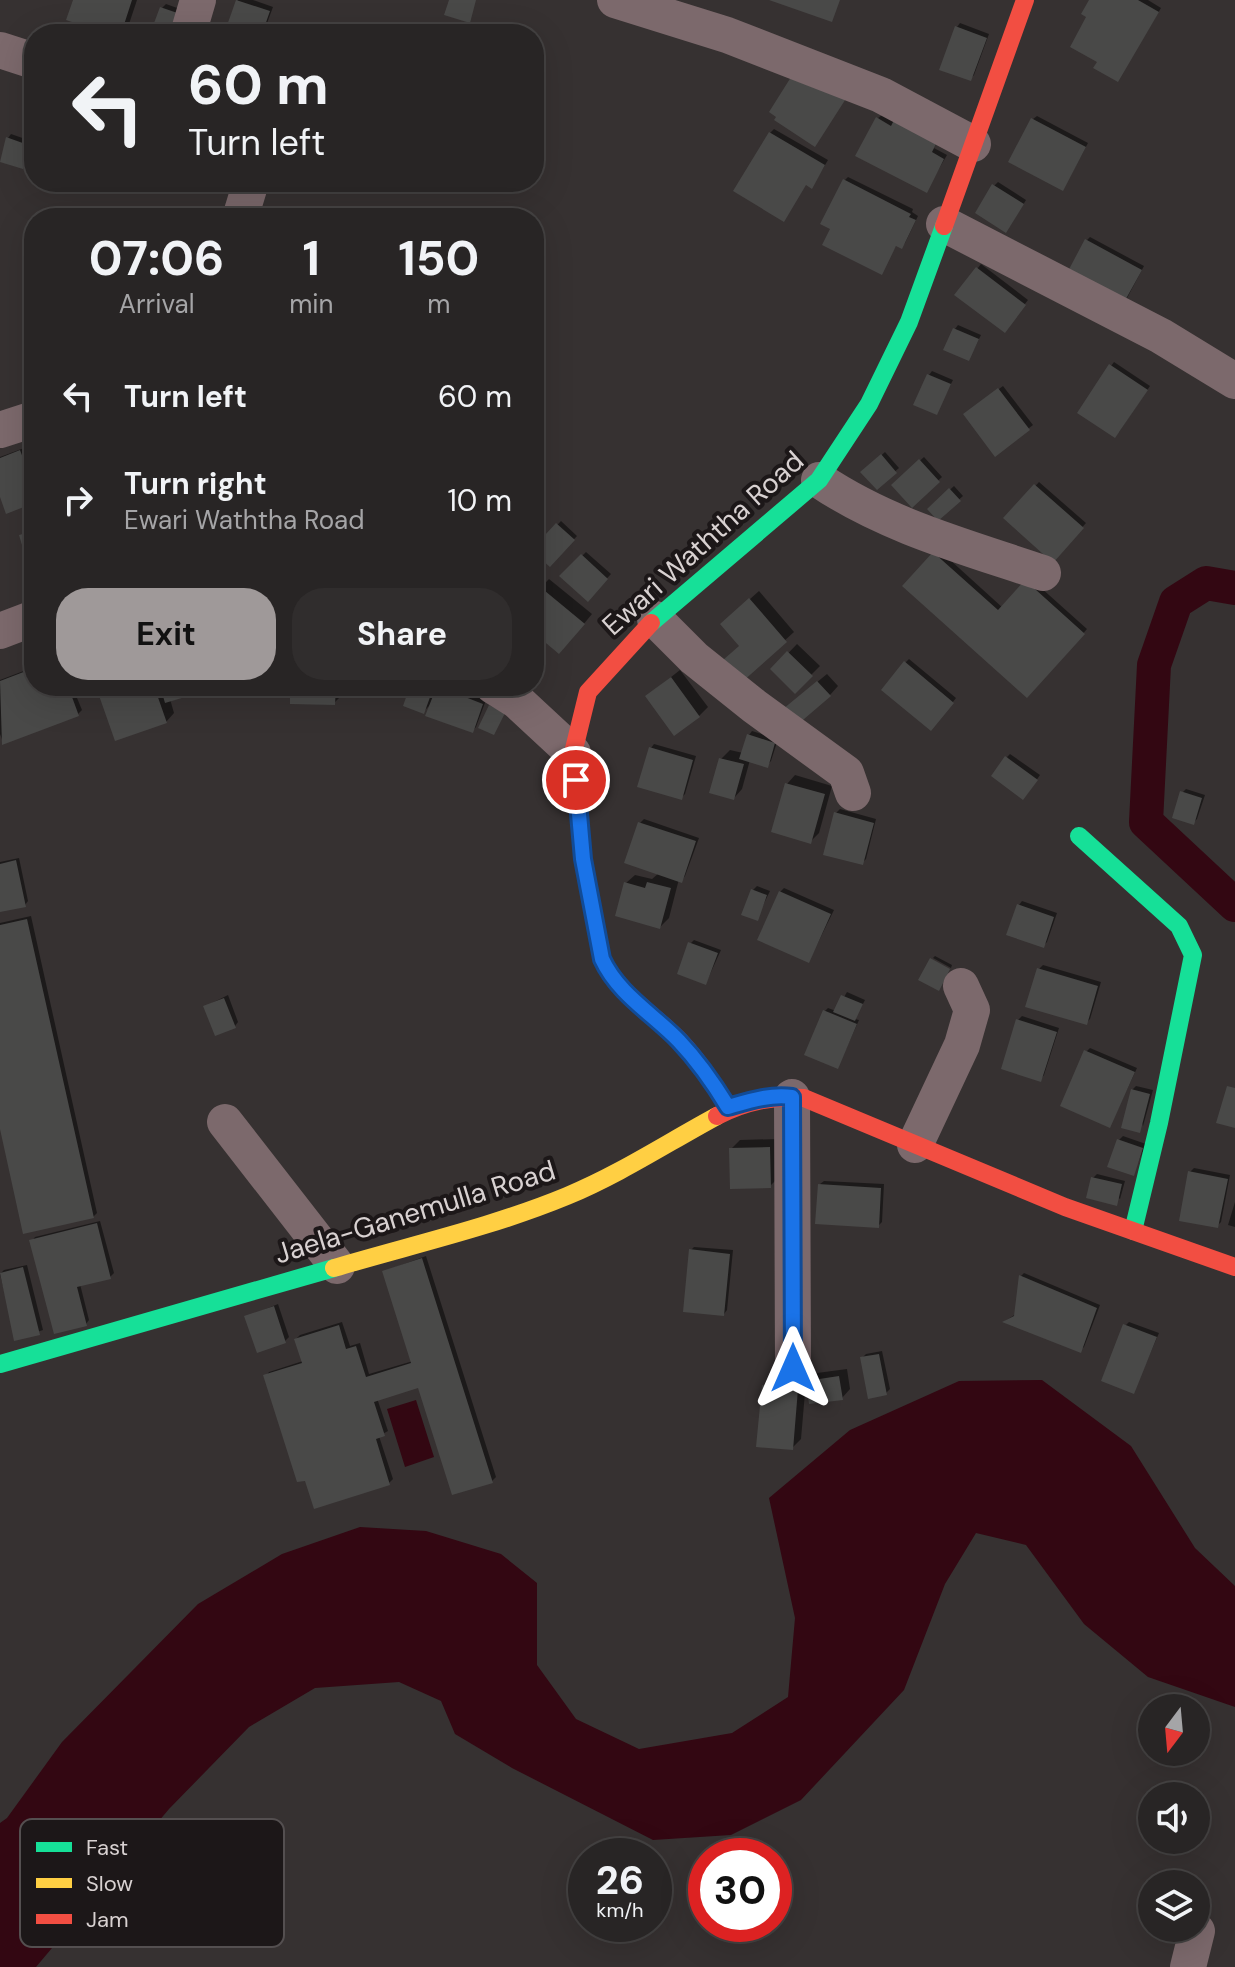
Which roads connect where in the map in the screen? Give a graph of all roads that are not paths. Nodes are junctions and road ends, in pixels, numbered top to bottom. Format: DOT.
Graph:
graph roads {
  1 [pos="198,0"];
  2 [pos="615,0"];
  3 [pos="1025,0"];
  4 [pos="191,24"];
  5 [pos="0,50"];
  6 [pos="24,58"];
  7 [pos="973,144"];
  8 [pos="944,224"];
  9 [pos="1235,381"];
  10 [pos="24,422"];
  11 [pos="0,430"];
  12 [pos="819,480"];
  13 [pos="1043,573"];
  14 [pos="655,619"];
  15 [pos="24,622"];
  16 [pos="0,631"];
  17 [pos="509,696"];
  18 [pos="573,753"];
  19 [pos="853,793"];
  20 [pos="1079,836"];
  21 [pos="961,986"];
  22 [pos="792,1097"];
  23 [pos="728,1107"];
  24 [pos="225,1122"];
  25 [pos="915,1145"];
  26 [pos="1133,1231"];
  27 [pos="337,1266"];
  28 [pos="1235,1267"];
  29 [pos="0,1364"];
  30 [pos="793,1368"];
  31 [pos="1194,1942"];
  32 [pos="1188,1967"];
  1 -- 4 [label="street"];
  2 -- 7 [label="street"];
  3 -- 7 [label="street, Ewari Waththa Road"];
  5 -- 6 [label="street"];
  7 -- 8 [label="street, Ewari Waththa Road"];
  8 -- 9 [label="street"];
  8 -- 12 [label="street, Ewari Waththa Road"];
  10 -- 11 [label="street"];
  12 -- 13 [label="street"];
  12 -- 14 [label="street, Ewari Waththa Road"];
  14 -- 18 [label="street, Ewari Waththa Road"];
  14 -- 19 [label="street"];
  15 -- 16 [label="street"];
  17 -- 18 [label="street"];
  18 -- 23 [label="street, Ewari Waththa Road"];
  20 -- 26 [label="street"];
  21 -- 25 [label="street"];
  22 -- 23 [label="street, Jaela-Ganemulla Road"];
  22 -- 25 [label="street, Jaela-Ganemulla Road"];
  22 -- 30 [label="street"];
  23 -- 27 [label="street, Jaela-Ganemulla Road"];
  24 -- 27 [label="street"];
  25 -- 26 [label="street, Jaela-Ganemulla Road"];
  26 -- 28 [label="street, Jaela-Ganemulla Road"];
  27 -- 29 [label="street, Jaela-Ganemulla Road"];
  31 -- 32 [label="street"];
}
